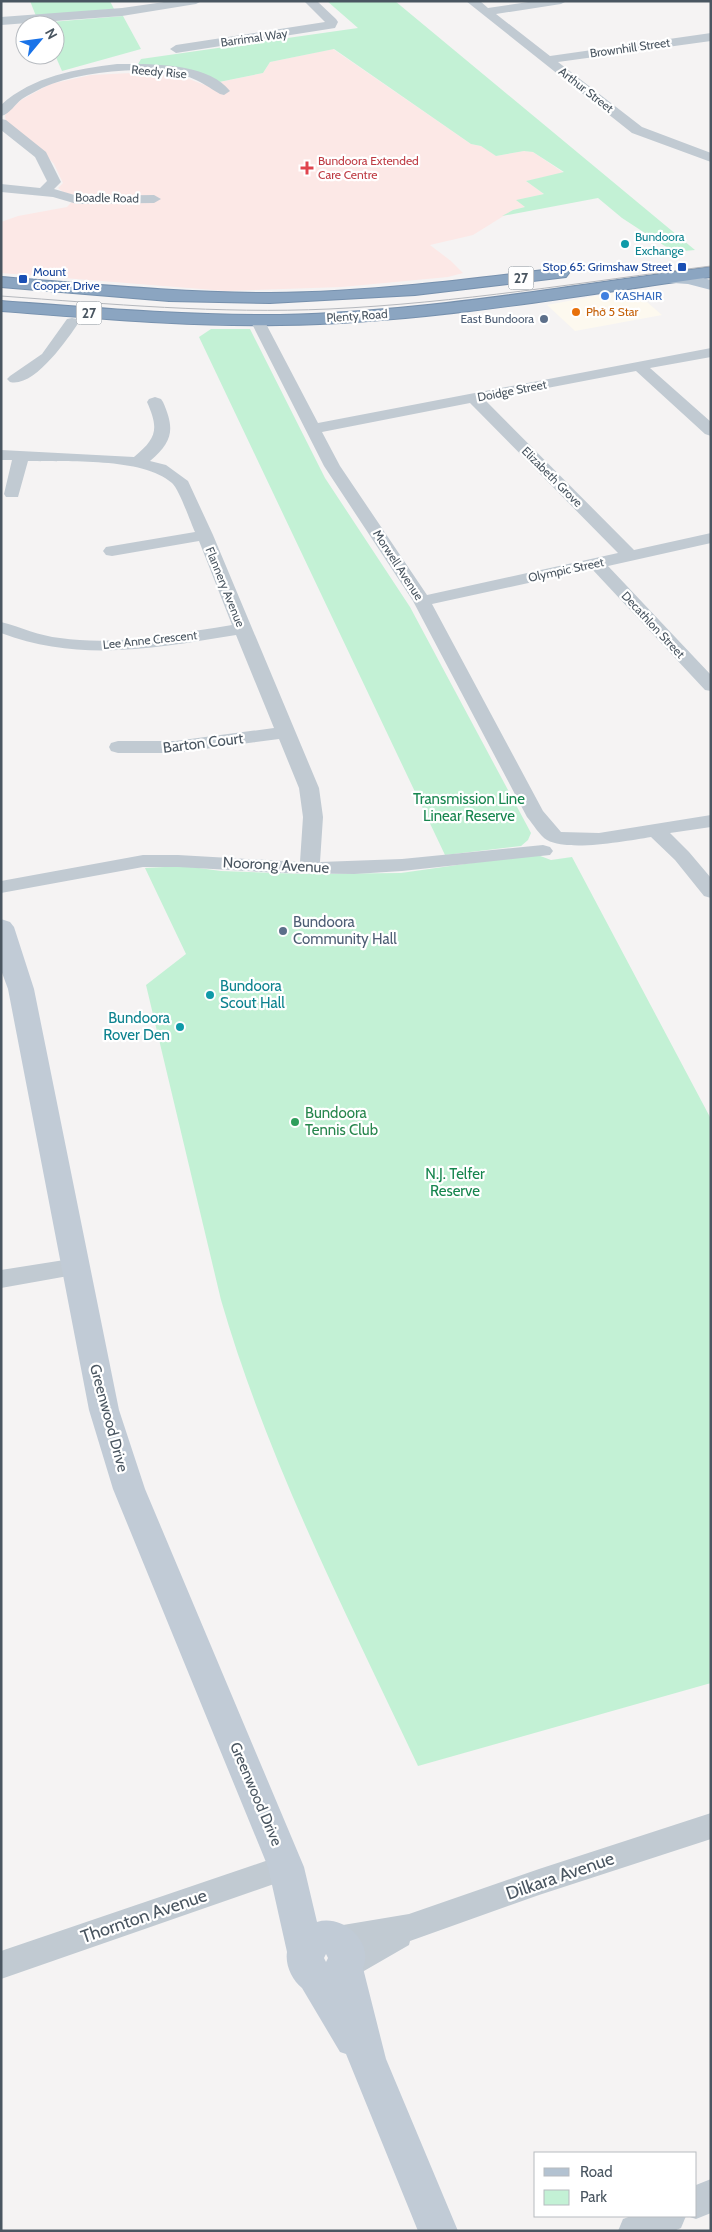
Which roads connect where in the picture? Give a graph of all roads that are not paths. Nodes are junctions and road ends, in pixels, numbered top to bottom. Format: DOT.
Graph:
graph roads {
  1 [pos="196,1"];
  2 [pos="310,1"];
  3 [pos="472,1"];
  4 [pos="561,1"];
  5 [pos="486,12"];
  6 [pos="1,21"];
  7 [pos="708,40"];
  8 [pos="176,49"];
  9 [pos="548,60"];
  10 [pos="224,91"];
  11 [pos="1,112"];
  12 [pos="1,123"];
  13 [pos="711,158"];
  14 [pos="1,188"];
  15 [pos="44,192"];
  16 [pos="154,199"];
  17 [pos="697,256"];
  18 [pos="581,271"];
  19 [pos="711,271"];
  20 [pos="665,278"];
  21 [pos="1,282"];
  22 [pos="711,285"];
  23 [pos="344,294"];
  24 [pos="1,306"];
  25 [pos="353,317"];
  26 [pos="257,320"];
  27 [pos="72,322"];
  28 [pos="711,352"];
  29 [pos="639,366"];
  30 [pos="15,379"];
  31 [pos="474,398"];
  32 [pos="155,402"];
  33 [pos="313,429"];
  34 [pos="711,431"];
  35 [pos="1,455"];
  36 [pos="21,456"];
  37 [pos="138,462"];
  38 [pos="12,494"];
  39 [pos="205,535"];
  40 [pos="711,538"];
  41 [pos="112,551"];
  42 [pos="631,556"];
  43 [pos="596,563"];
  44 [pos="422,600"];
  45 [pos="1,627"];
  46 [pos="242,629"];
  47 [pos="711,686"];
  48 [pos="287,732"];
  49 [pos="118,747"];
  50 [pos="711,821"];
  51 [pos="660,828"];
  52 [pos="550,842"];
  53 [pos="310,868"];
  54 [pos="43,882"];
  55 [pos="1,887"];
  56 [pos="711,892"];
  57 [pos="1,898"];
  58 [pos="3,938"];
  59 [pos="77,1266"];
  60 [pos="1,1279"];
  61 [pos="711,1826"];
  62 [pos="286,1867"];
  63 [pos="330,1956"];
  64 [pos="1,1965"];
  65 [pos="711,2195"];
  66 [pos="697,2202"];
  67 [pos="667,2217"];
  68 [pos="438,2231"];
  69 [pos="635,2231"];
  1 -- 6 [label="street"];
  2 -- 8 [label="street, Barrimal Way"];
  3 -- 5 [label="street, Arthur Street"];
  4 -- 5 [label="street"];
  5 -- 9 [label="street, Arthur Street"];
  7 -- 9 [label="street, Brownhill Street"];
  9 -- 13 [label="street, Arthur Street"];
  10 -- 11 [label="street, Reedy Rise"];
  12 -- 15 [label="street"];
  14 -- 15 [label="street, Boadle Road"];
  15 -- 16 [label="street, Boadle Road"];
  17 -- 19 [label="highway"];
  18 -- 23 [label="highway, Plenty Road / 27"];
  19 -- 20 [label="highway, Plenty Road / 27"];
  20 -- 22 [label="main road"];
  20 -- 25 [label="highway, Plenty Road / 27"];
  21 -- 23 [label="highway, Plenty Road / 27"];
  23 -- 25 [label="highway"];
  24 -- 26 [label="highway, Plenty Road / 27"];
  25 -- 26 [label="highway, Plenty Road / 27"];
  26 -- 33 [label="street, Morwell Avenue"];
  27 -- 30 [label="street"];
  28 -- 29 [label="street, Doidge Street"];
  29 -- 31 [label="street, Doidge Street"];
  29 -- 34 [label="street"];
  31 -- 33 [label="street, Doidge Street"];
  31 -- 42 [label="street, Elizabeth Grove"];
  32 -- 37 [label="street"];
  33 -- 44 [label="street, Morwell Avenue"];
  35 -- 36 [label="street, Flannery Avenue"];
  36 -- 37 [label="street, Flannery Avenue"];
  36 -- 38 [label="street"];
  37 -- 39 [label="street, Flannery Avenue"];
  39 -- 41 [label="street"];
  39 -- 46 [label="street, Flannery Avenue"];
  40 -- 42 [label="street, Olympic Street"];
  42 -- 43 [label="street, Olympic Street"];
  43 -- 44 [label="street, Olympic Street"];
  43 -- 47 [label="street, Decathlon Street"];
  44 -- 52 [label="street, Morwell Avenue"];
  45 -- 46 [label="street, Lee Anne Crescent"];
  46 -- 48 [label="street, Flannery Avenue"];
  48 -- 49 [label="street, Barton Court"];
  48 -- 53 [label="street, Flannery Avenue"];
  50 -- 51 [label="street, Noorong Avenue"];
  51 -- 52 [label="street, Noorong Avenue"];
  51 -- 56 [label="street"];
  52 -- 53 [label="street, Noorong Avenue"];
  53 -- 54 [label="street, Noorong Avenue"];
  54 -- 55 [label="street, Noorong Avenue"];
  54 -- 57 [label="street, Noorong Avenue"];
  58 -- 59 [label="street, Greenwood Drive"];
  59 -- 60 [label="street"];
  59 -- 62 [label="street, Greenwood Drive"];
  61 -- 63 [label="street, Dilkara Avenue"];
  62 -- 63 [label="street, Greenwood Drive"];
  62 -- 64 [label="street, Thornton Avenue"];
  63 -- 68 [label="street, Greenwood Drive"];
  65 -- 66 [label="street"];
  67 -- 69 [label="street"];
}
